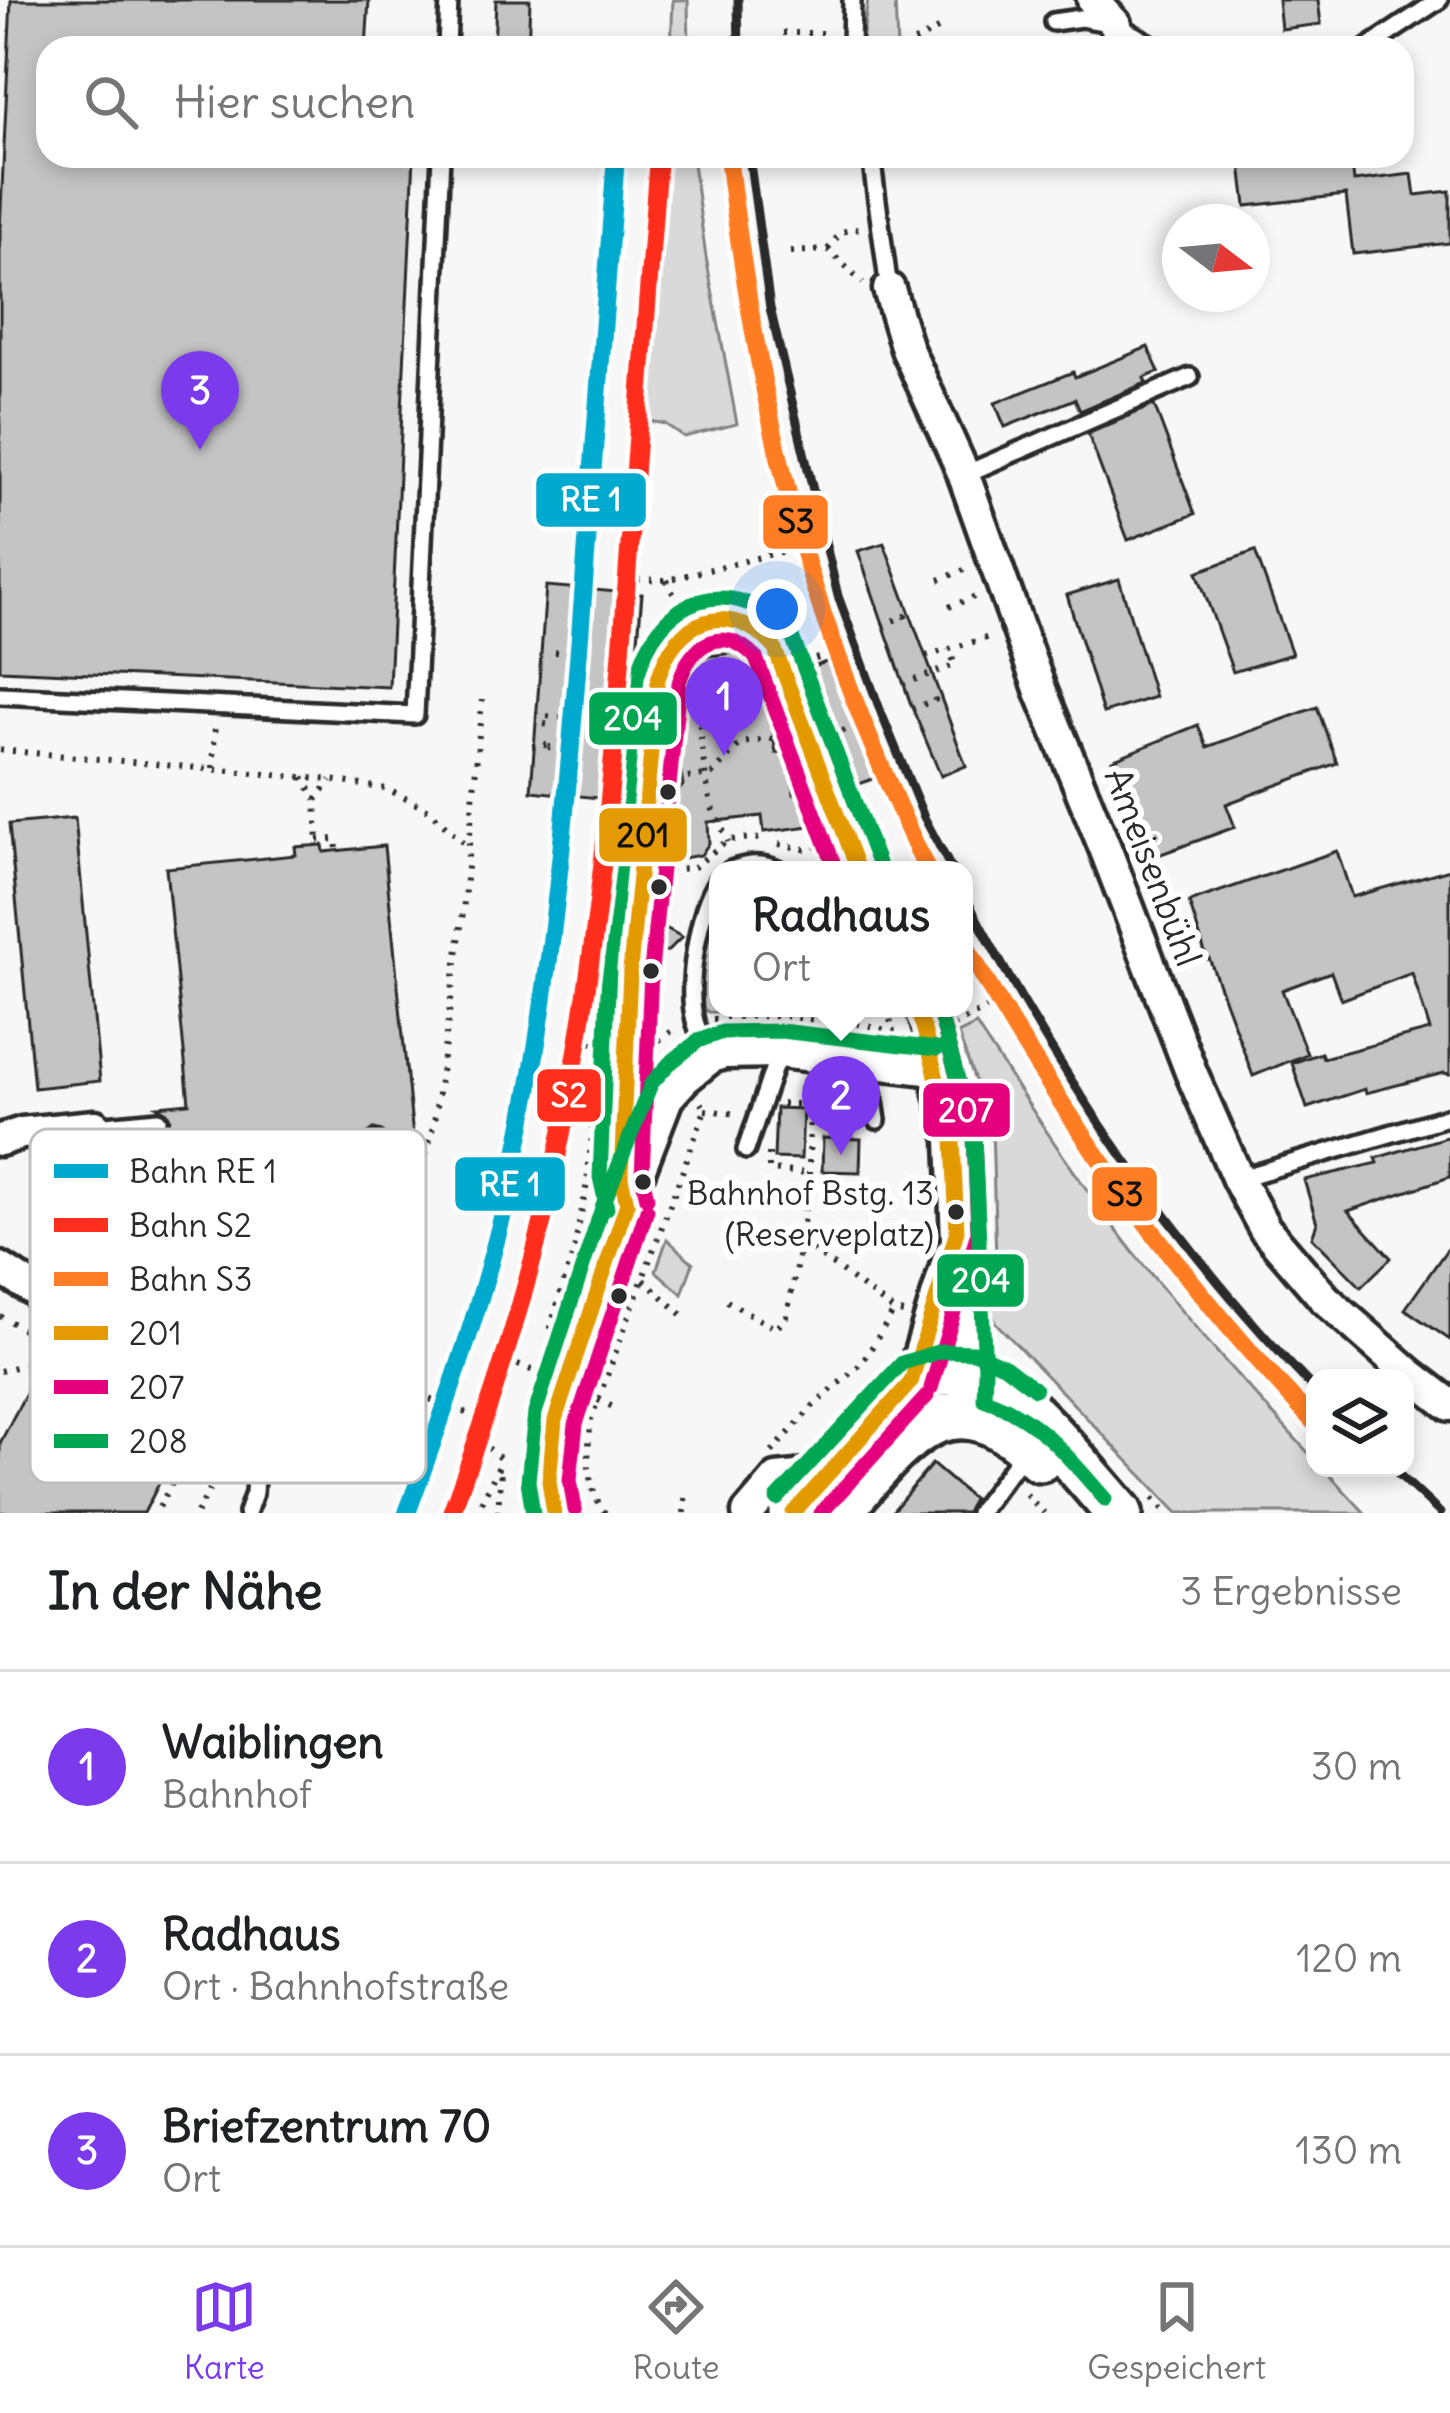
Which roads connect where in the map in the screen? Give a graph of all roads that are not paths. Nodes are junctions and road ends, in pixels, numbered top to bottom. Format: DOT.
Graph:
graph roads {
  1 [pos="449,0"];
  2 [pos="852,0"];
  3 [pos="1093,0"];
  4 [pos="1438,0"];
  5 [pos="1052,22"];
  6 [pos="1115,24"];
  7 [pos="448,36"];
  8 [pos="852,36"];
  9 [pos="1136,36"];
  10 [pos="1385,36"];
  11 [pos="441,168"];
  12 [pos="871,168"];
  13 [pos="889,289"];
  14 [pos="1190,376"];
  15 [pos="963,475"];
  16 [pos="0,695"];
  17 [pos="855,861"];
  18 [pos="709,897"];
  19 [pos="841,1017"];
  20 [pos="918,1017"];
  21 [pos="779,1052"];
  22 [pos="881,1055"];
  23 [pos="711,1057"];
  24 [pos="831,1057"];
  25 [pos="935,1070"];
  26 [pos="1450,1116"];
  27 [pos="158,1120"];
  28 [pos="878,1120"];
  29 [pos="95,1126"];
  30 [pos="58,1129"];
  31 [pos="30,1131"];
  32 [pos="0,1140"];
  33 [pos="746,1150"];
  34 [pos="1238,1179"];
  35 [pos="627,1203"];
  36 [pos="957,1231"];
  37 [pos="0,1268"];
  38 [pos="30,1287"];
  39 [pos="911,1382"];
  40 [pos="963,1393"];
  41 [pos="1450,1405"];
  42 [pos="1017,1460"];
  43 [pos="834,1466"];
  44 [pos="253,1483"];
  45 [pos="248,1513"];
  46 [pos="554,1513"];
  47 [pos="748,1513"];
  48 [pos="794,1513"];
  49 [pos="837,1513"];
  50 [pos="978,1513"];
  51 [pos="1089,1513"];
  52 [pos="1119,1513"];
  1 -- 7 [label="lane"];
  2 -- 8 [label="lane"];
  3 -- 6 [label="street"];
  4 -- 10 [label="lane"];
  5 -- 6 [label="lane"];
  6 -- 9 [label="lane"];
  11 -- 16 [label="lane"];
  12 -- 13 [label="lane"];
  13 -- 15 [label="street, Ameisenbühl"];
  14 -- 15 [label="lane"];
  15 -- 34 [label="street, Ameisenbühl"];
  17 -- 35 [label="lane"];
  18 -- 23 [label="lane"];
  19 -- 24 [label="lane"];
  20 -- 25 [label="lane"];
  21 -- 23 [label="street"];
  21 -- 24 [label="street"];
  21 -- 33 [label="lane"];
  22 -- 24 [label="street"];
  22 -- 25 [label="street"];
  22 -- 28 [label="lane"];
  23 -- 35 [label="street"];
  25 -- 36 [label="street"];
  26 -- 34 [label="lane"];
  27 -- 29 [label="lane"];
  29 -- 30 [label="street"];
  31 -- 32 [label="street"];
  34 -- 41 [label="street, Ameisenbühl"];
  35 -- 46 [label="street"];
  36 -- 39 [label="street"];
  36 -- 40 [label="street"];
  37 -- 38 [label="street"];
  39 -- 40 [label="street"];
  39 -- 43 [label="street"];
  40 -- 42 [label="street"];
  40 -- 49 [label="street"];
  40 -- 52 [label="street"];
  42 -- 50 [label="lane"];
  42 -- 51 [label="street"];
  43 -- 47 [label="street"];
  43 -- 48 [label="street"];
  44 -- 45 [label="lane"];
}
